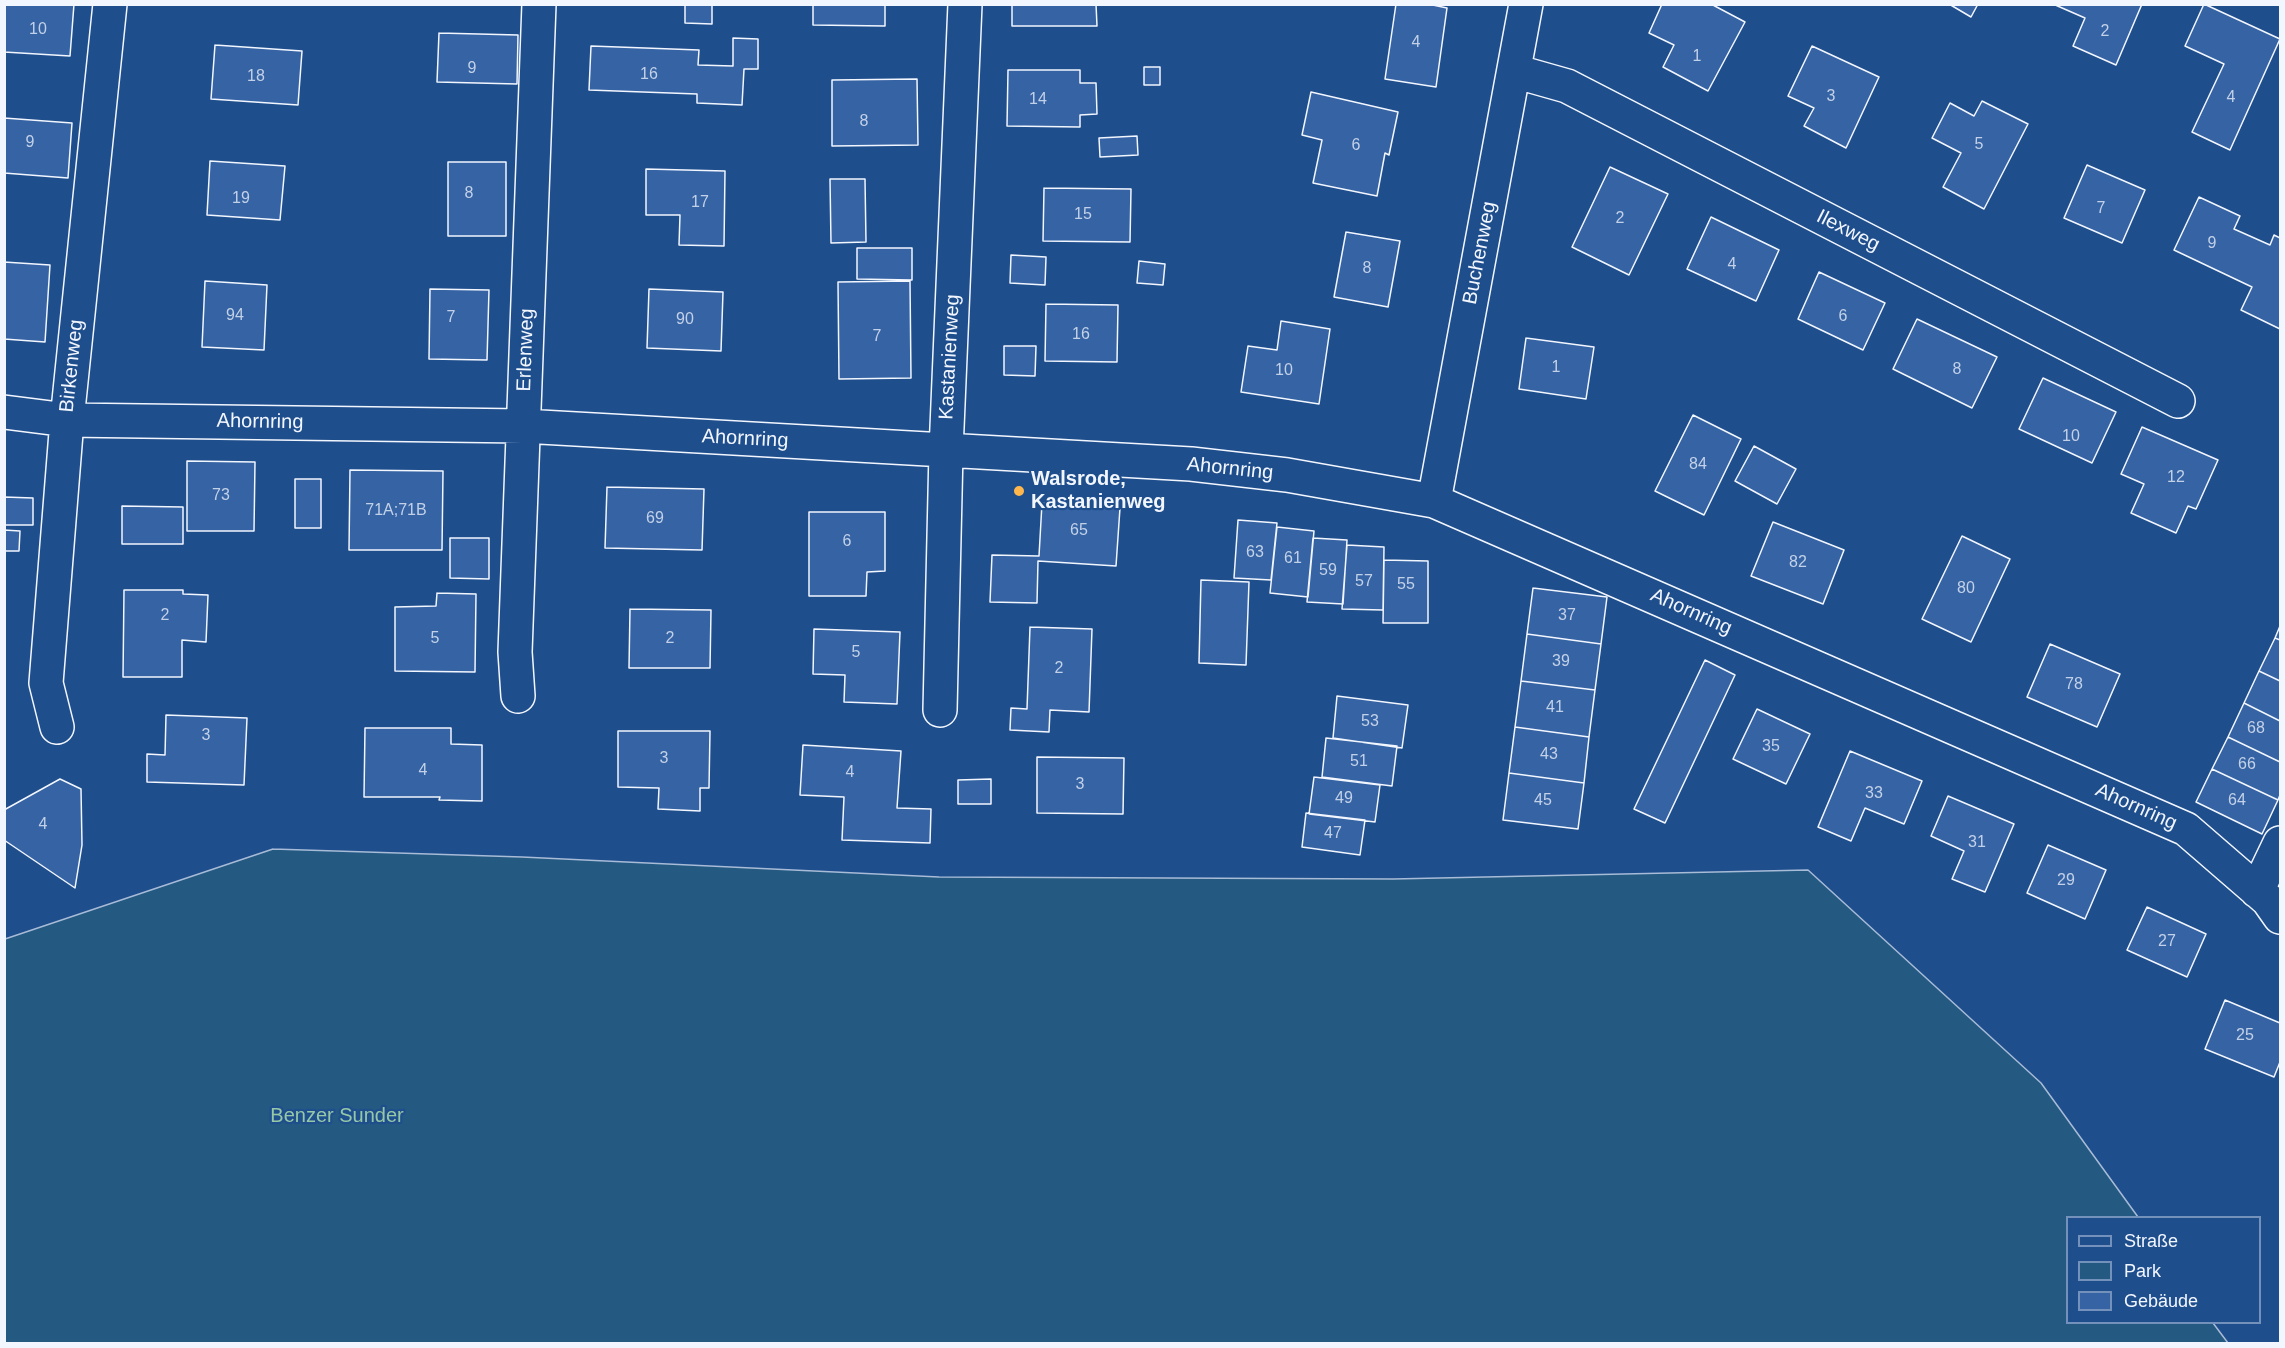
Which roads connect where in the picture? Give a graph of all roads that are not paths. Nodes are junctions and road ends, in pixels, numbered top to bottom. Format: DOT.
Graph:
graph roads {
  1 [pos="110,4"];
  2 [pos="539,4"];
  3 [pos="965,4"];
  4 [pos="1526,4"];
  5 [pos="1514,71"];
  6 [pos="2178,401"];
  7 [pos="4,412"];
  8 [pos="67,420"];
  9 [pos="523,426"];
  10 [pos="946,451"];
  11 [pos="1434,501"];
  12 [pos="518,696"];
  13 [pos="940,710"];
  14 [pos="57,727"];
  15 [pos="2280,843"];
  16 [pos="2257,891"];
  17 [pos="2280,917"];
  1 -- 8 [label="street, Birkenweg"];
  2 -- 9 [label="street, Erlenweg"];
  3 -- 10 [label="street, Kastanienweg"];
  4 -- 5 [label="street, Buchenweg"];
  5 -- 6 [label="street, Ilexweg"];
  5 -- 11 [label="street, Buchenweg"];
  7 -- 8 [label="street, Ahornring"];
  8 -- 9 [label="street, Ahornring"];
  8 -- 14 [label="street, Birkenweg"];
  9 -- 10 [label="street, Ahornring"];
  9 -- 12 [label="street, Erlenweg"];
  10 -- 11 [label="street, Ahornring"];
  10 -- 13 [label="street, Kastanienweg"];
  11 -- 16 [label="street, Ahornring"];
  15 -- 16 [label="street"];
  16 -- 17 [label="street, Ahornring"];
}
